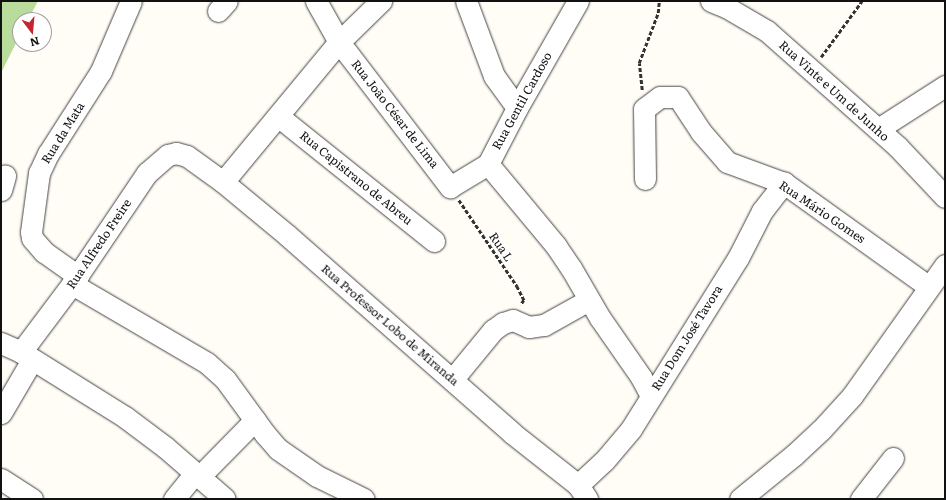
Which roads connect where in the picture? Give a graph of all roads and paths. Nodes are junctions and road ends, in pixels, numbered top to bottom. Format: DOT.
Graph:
graph roads {
  1 [pos="131,1"];
  2 [pos="316,1"];
  3 [pos="381,1"];
  4 [pos="466,1"];
  5 [pos="578,1"];
  6 [pos="659,1"];
  7 [pos="711,1"];
  8 [pos="862,1"];
  9 [pos="339,42"];
  10 [pos="812,70"];
  11 [pos="945,86"];
  12 [pos="517,108"];
  13 [pos="644,109"];
  14 [pos="278,116"];
  15 [pos="878,129"];
  16 [pos="187,156"];
  17 [pos="488,164"];
  18 [pos="645,179"];
  19 [pos="223,182"];
  20 [pos="784,183"];
  21 [pos="450,187"];
  22 [pos="945,197"];
  23 [pos="434,241"];
  24 [pos="945,265"];
  25 [pos="75,280"];
  26 [pos="929,287"];
  27 [pos="589,300"];
  28 [pos="513,320"];
  29 [pos="1,343"];
  30 [pos="26,356"];
  31 [pos="452,380"];
  32 [pos="652,396"];
  33 [pos="1,413"];
  34 [pos="255,420"];
  35 [pos="893,458"];
  36 [pos="197,475"];
  37 [pos="1,479"];
  38 [pos="583,492"];
  39 [pos="32,499"];
  40 [pos="174,499"];
  41 [pos="225,499"];
  42 [pos="364,499"];
  43 [pos="740,499"];
  44 [pos="861,499"];
  1 -- 25 [label="street, Rua da Mata"];
  2 -- 9 [label="street, Rua João César de Lima"];
  3 -- 9 [label="street"];
  4 -- 12 [label="street"];
  5 -- 12 [label="street, Rua Gentil Cardoso"];
  6 -- 13 [label="path"];
  7 -- 10 [label="street, Rua Vinte e Um de Junho"];
  8 -- 10 [label="path"];
  9 -- 14 [label="street"];
  9 -- 21 [label="street, Rua João César de Lima"];
  10 -- 15 [label="street, Rua Vinte e Um de Junho"];
  11 -- 15 [label="street"];
  12 -- 17 [label="street, Rua Gentil Cardoso"];
  13 -- 18 [label="street"];
  13 -- 20 [label="street, Rua Mário Gomes"];
  14 -- 19 [label="street"];
  14 -- 23 [label="street, Rua Capistrano de Abreu"];
  15 -- 22 [label="street, Rua Vinte e Um de Junho"];
  16 -- 19 [label="street, Rua Professor Lobo de Miranda"];
  16 -- 25 [label="street, Rua Alfredo Freire"];
  17 -- 21 [label="street, Rua Gentil Cardoso"];
  17 -- 27 [label="street"];
  19 -- 31 [label="street, Rua Professor Lobo de Miranda"];
  20 -- 26 [label="street, Rua Mário Gomes"];
  20 -- 32 [label="street, Rua Dom José Tavora"];
  21 -- 28 [label="path, Rua L"];
  24 -- 26 [label="street"];
  25 -- 30 [label="street, Rua Alfredo Freire"];
  25 -- 34 [label="street, Rua da Mata"];
  26 -- 43 [label="street"];
  27 -- 28 [label="street"];
  27 -- 32 [label="street"];
  28 -- 31 [label="street"];
  29 -- 30 [label="street"];
  30 -- 33 [label="street, Rua Alfredo Freire"];
  30 -- 36 [label="street"];
  31 -- 38 [label="street, Rua Professor Lobo de Miranda"];
  32 -- 38 [label="street, Rua Dom José Tavora"];
  34 -- 36 [label="street"];
  34 -- 42 [label="street, Rua da Mata"];
  35 -- 44 [label="street"];
  36 -- 40 [label="street"];
  36 -- 41 [label="street"];
  37 -- 39 [label="street"];
}
